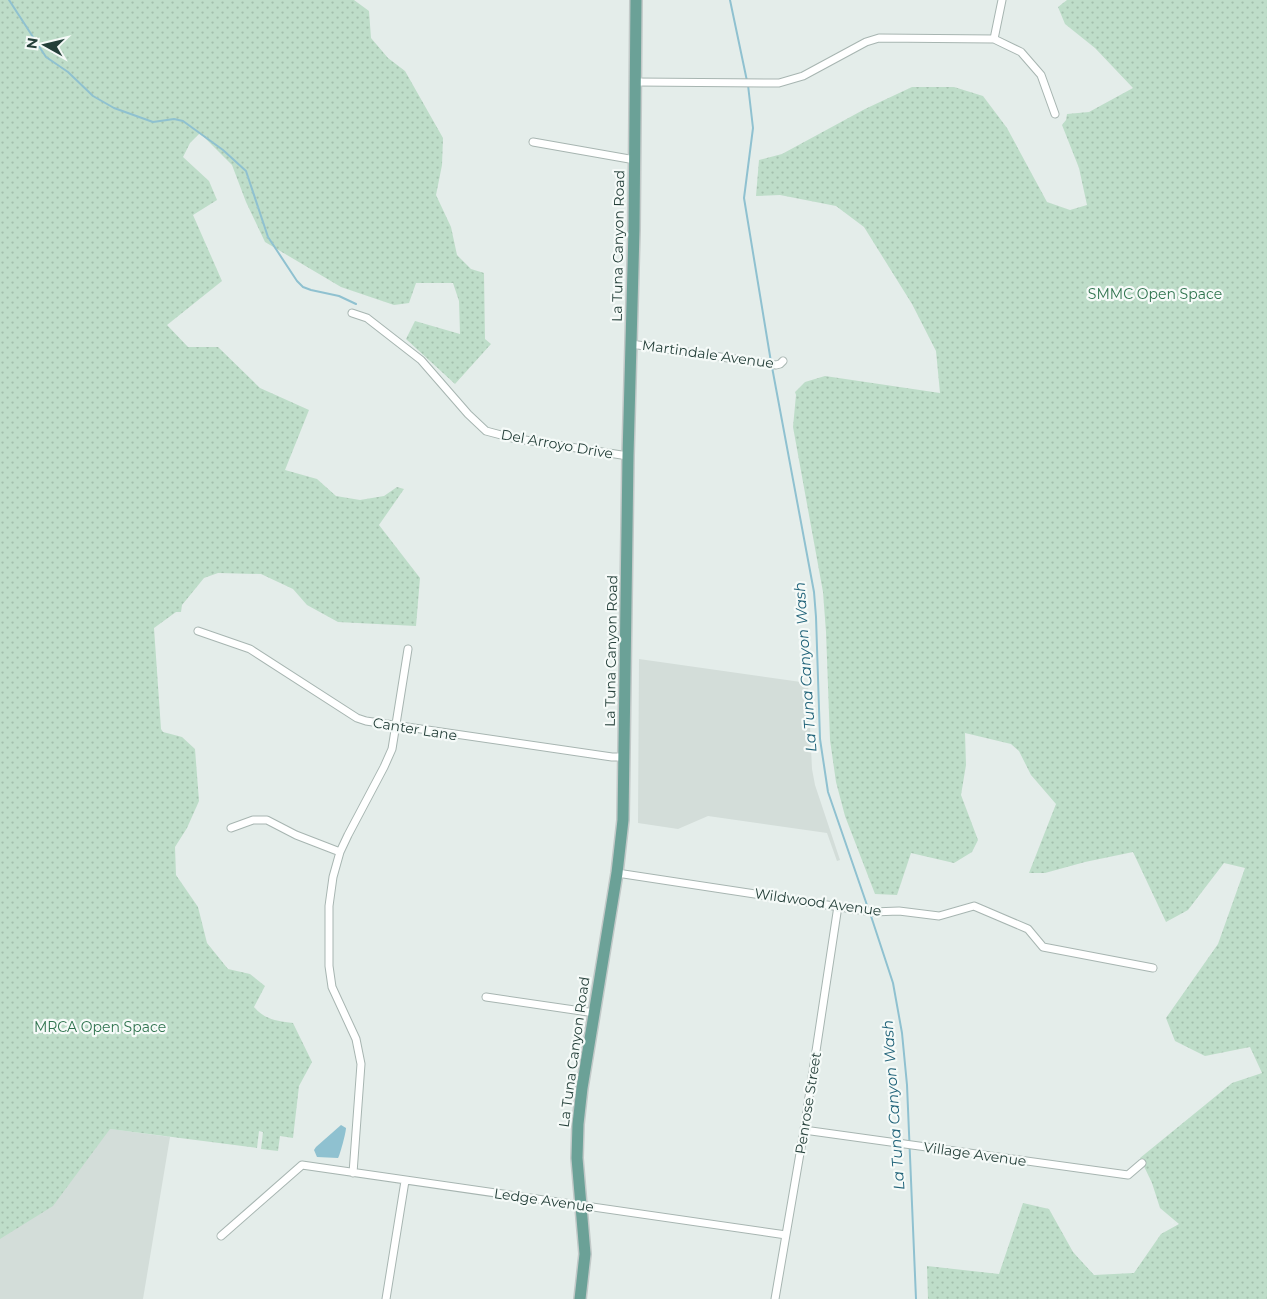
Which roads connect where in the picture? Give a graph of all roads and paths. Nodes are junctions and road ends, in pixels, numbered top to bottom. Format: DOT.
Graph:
graph roads {
  1 [pos="636,0"];
  2 [pos="1002,0"];
  3 [pos="994,39"];
  4 [pos="636,82"];
  5 [pos="1055,114"];
  6 [pos="533,142"];
  7 [pos="635,160"];
  8 [pos="352,313"];
  9 [pos="631,344"];
  10 [pos="783,361"];
  11 [pos="628,456"];
  12 [pos="198,631"];
  13 [pos="408,649"];
  14 [pos="396,727"];
  15 [pos="624,757"];
  16 [pos="231,828"];
  17 [pos="340,852"];
  18 [pos="617,873"];
  19 [pos="838,906"];
  20 [pos="1153,968"];
  21 [pos="486,997"];
  22 [pos="595,1013"];
  23 [pos="804,1130"];
  24 [pos="1142,1163"];
  25 [pos="353,1173"];
  26 [pos="405,1181"];
  27 [pos="580,1206"];
  28 [pos="786,1235"];
  29 [pos="221,1236"];
  30 [pos="386,1299"];
  31 [pos="580,1299"];
  32 [pos="775,1299"];
  1 -- 4 [label="main road, La Tuna Canyon Road"];
  2 -- 3 [label="street"];
  3 -- 4 [label="street"];
  3 -- 5 [label="street"];
  4 -- 7 [label="main road, La Tuna Canyon Road"];
  6 -- 7 [label="street"];
  7 -- 9 [label="main road, La Tuna Canyon Road"];
  8 -- 11 [label="street, Del Arroyo Drive"];
  9 -- 10 [label="street, Martindale Avenue"];
  9 -- 11 [label="main road, La Tuna Canyon Road"];
  11 -- 15 [label="main road, La Tuna Canyon Road"];
  12 -- 14 [label="street, Canter Lane"];
  13 -- 14 [label="street"];
  14 -- 15 [label="street, Canter Lane"];
  14 -- 17 [label="street"];
  15 -- 18 [label="main road, La Tuna Canyon Road"];
  16 -- 17 [label="street"];
  17 -- 25 [label="street"];
  18 -- 19 [label="street, Wildwood Avenue"];
  18 -- 22 [label="main road, La Tuna Canyon Road"];
  19 -- 20 [label="street, Wildwood Avenue"];
  19 -- 23 [label="street, Penrose Street"];
  21 -- 22 [label="street"];
  22 -- 27 [label="main road, La Tuna Canyon Road"];
  23 -- 24 [label="street, Village Avenue"];
  23 -- 28 [label="street, Penrose Street"];
  25 -- 26 [label="street, Ledge Avenue"];
  25 -- 29 [label="street, Ledge Avenue"];
  26 -- 27 [label="street, Ledge Avenue"];
  26 -- 30 [label="street"];
  27 -- 28 [label="street, Ledge Avenue"];
  27 -- 31 [label="main road, La Tuna Canyon Road"];
  28 -- 32 [label="street, Penrose Street"];
}
